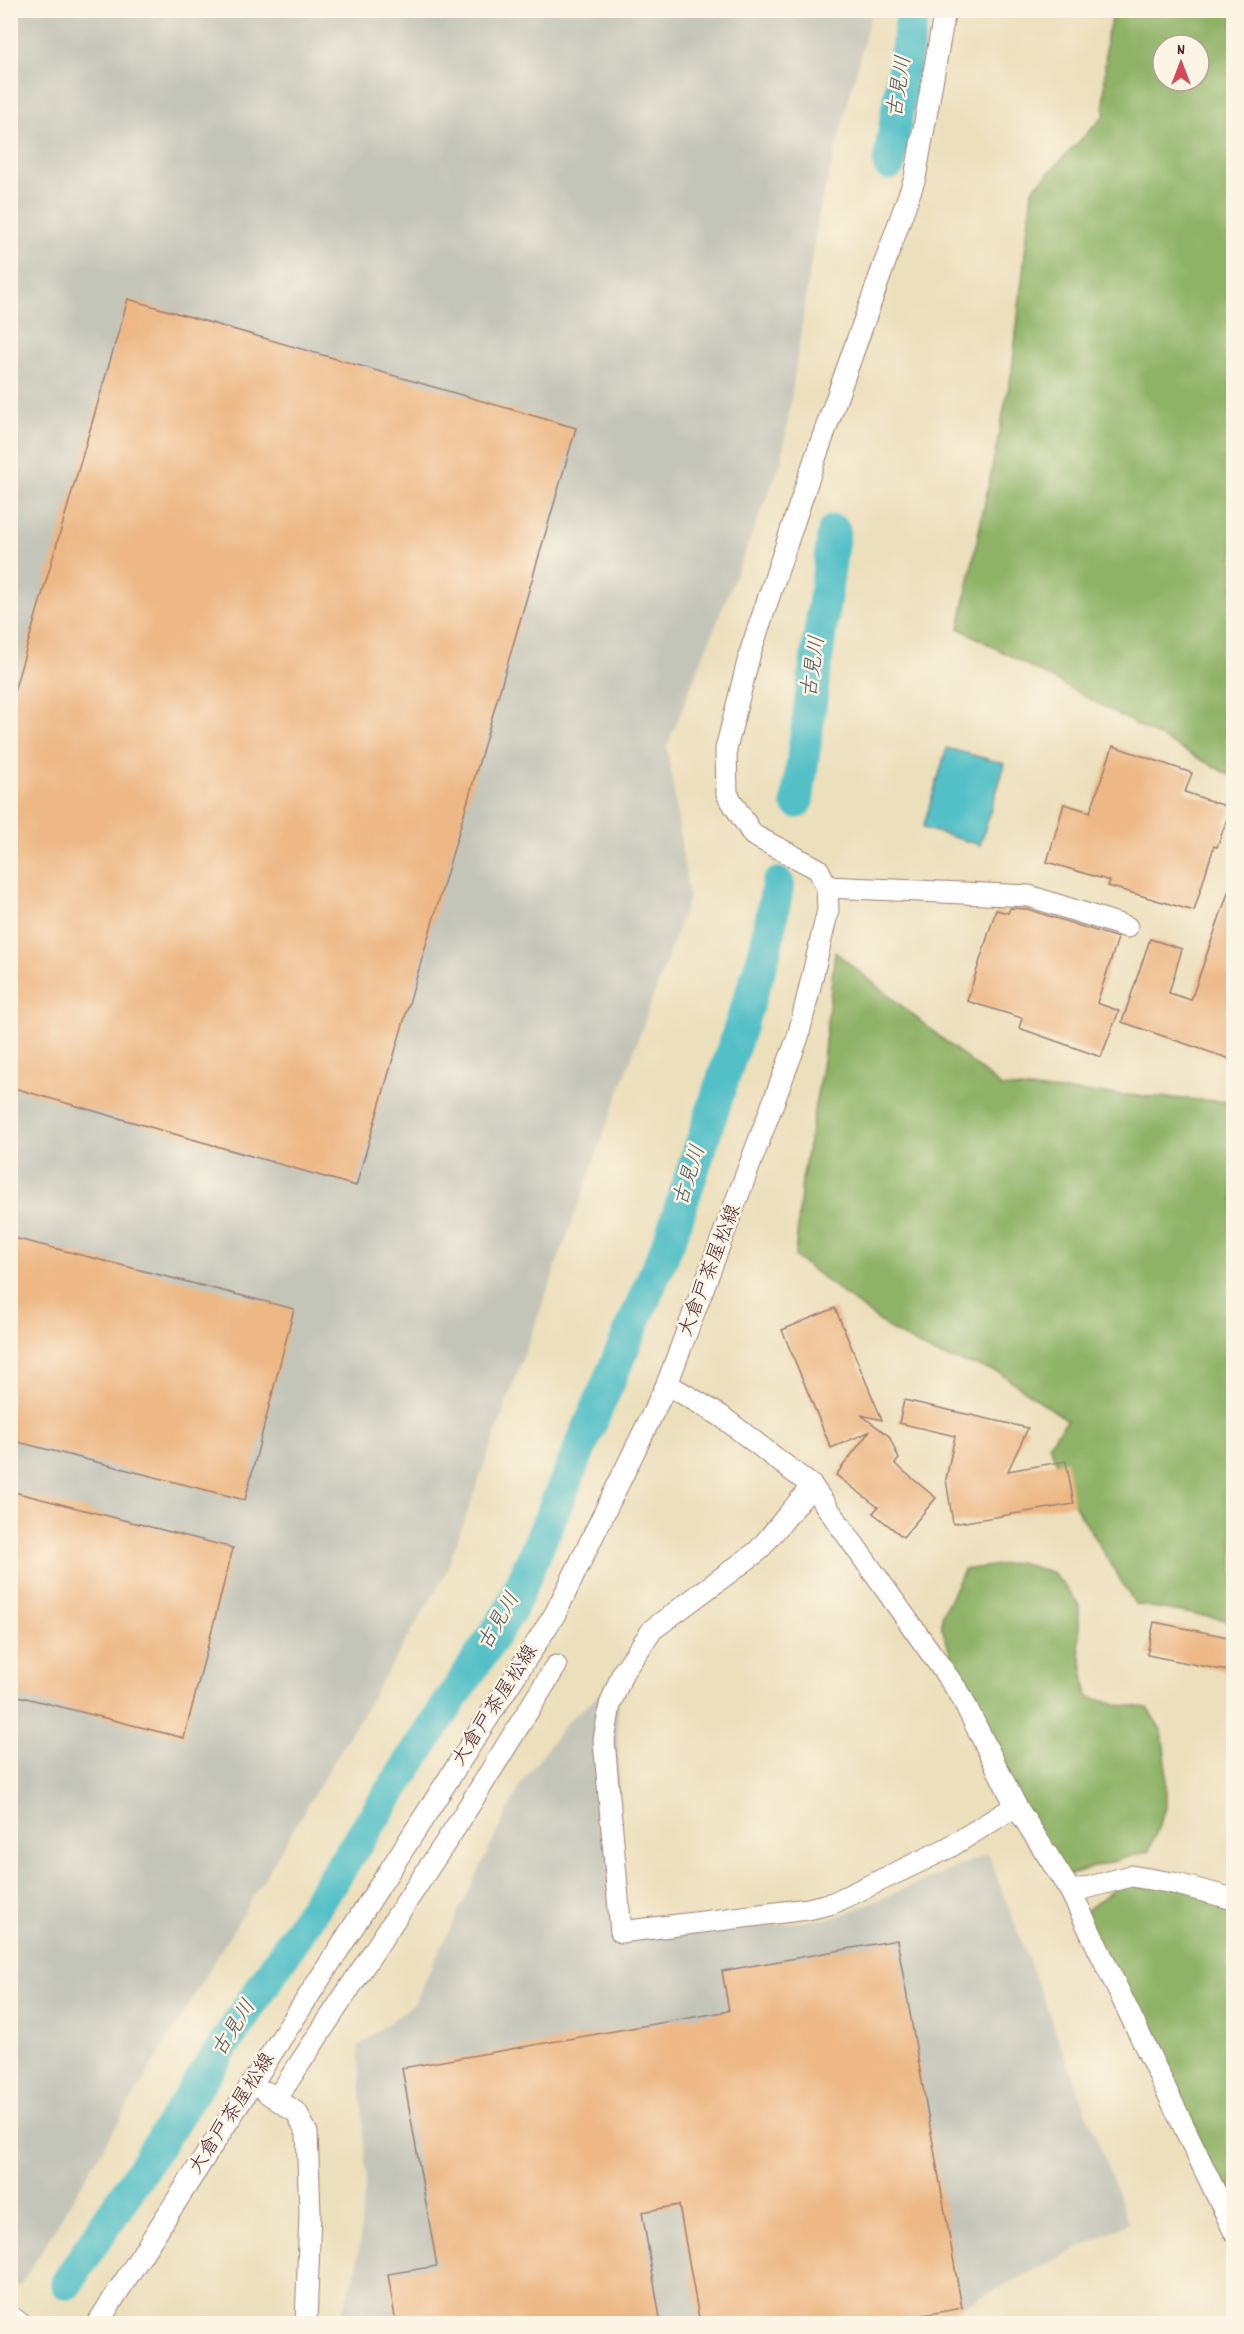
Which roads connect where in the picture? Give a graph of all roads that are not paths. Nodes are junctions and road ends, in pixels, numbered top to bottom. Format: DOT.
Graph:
graph roads {
  1 [pos="945,10"];
  2 [pos="827,886"];
  3 [pos="1127,927"];
  4 [pos="667,1384"];
  5 [pos="812,1486"];
  6 [pos="556,1666"];
  7 [pos="1016,1806"];
  8 [pos="1071,1892"];
  9 [pos="1233,1899"];
  10 [pos="253,2084"];
  11 [pos="277,2098"];
  12 [pos="1233,2231"];
  13 [pos="10,2316"];
  14 [pos="21,2324"];
  15 [pos="97,2324"];
  16 [pos="306,2324"];
  1 -- 2 [label="street"];
  2 -- 3 [label="street"];
  2 -- 4 [label="street, 大倉戸茶屋松線"];
  4 -- 5 [label="street"];
  4 -- 10 [label="street, 大倉戸茶屋松線"];
  5 -- 7 [label="street"];
  5 -- 7 [label="street"];
  6 -- 11 [label="street"];
  7 -- 8 [label="street"];
  8 -- 9 [label="street"];
  8 -- 12 [label="street"];
  10 -- 11 [label="street"];
  10 -- 15 [label="street, 大倉戸茶屋松線"];
  11 -- 16 [label="street"];
  13 -- 14 [label="street"];
}
